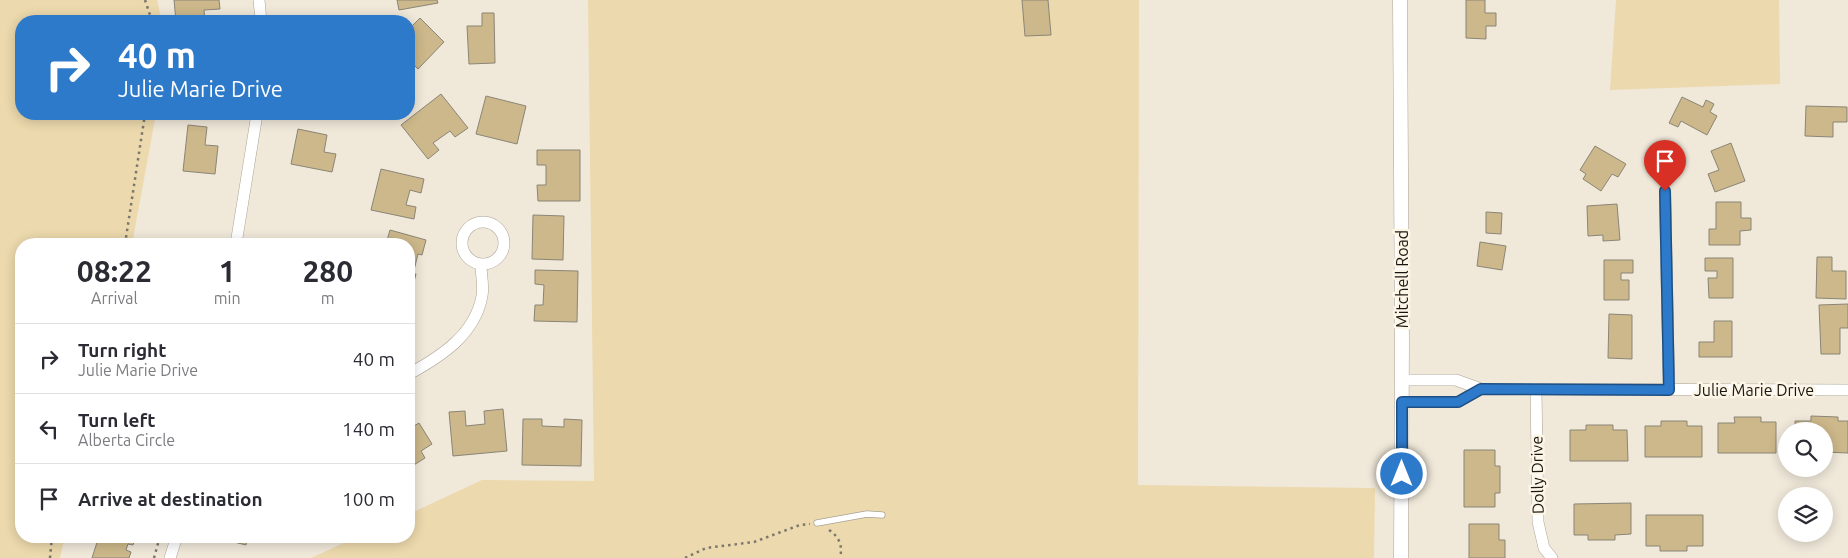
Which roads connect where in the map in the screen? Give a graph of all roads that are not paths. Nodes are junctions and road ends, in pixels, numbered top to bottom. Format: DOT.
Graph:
graph roads {
  1 [pos="259,0"];
  2 [pos="1400,0"];
  3 [pos="260,15"];
  4 [pos="256,120"];
  5 [pos="1665,191"];
  6 [pos="237,238"];
  7 [pos="481,265"];
  8 [pos="415,370"];
  9 [pos="1402,380"];
  10 [pos="1481,389"];
  11 [pos="1536,389"];
  12 [pos="1669,390"];
  13 [pos="1848,390"];
  14 [pos="1402,402"];
  15 [pos="882,515"];
  16 [pos="817,523"];
  17 [pos="174,543"];
  18 [pos="170,558"];
  19 [pos="1401,558"];
  20 [pos="1552,558"];
  1 -- 3 [label="street"];
  2 -- 9 [label="street, Mitchell Road"];
  4 -- 6 [label="street"];
  5 -- 12 [label="street"];
  7 -- 8 [label="street"];
  9 -- 10 [label="street, Julie Marie Drive"];
  9 -- 14 [label="street, Mitchell Road"];
  10 -- 11 [label="street, Julie Marie Drive"];
  10 -- 14 [label="street, Julie Marie Drive"];
  11 -- 12 [label="street, Julie Marie Drive"];
  11 -- 20 [label="street, Dolly Drive"];
  12 -- 13 [label="street, Julie Marie Drive"];
  14 -- 19 [label="street, Mitchell Road"];
  15 -- 16 [label="lane"];
  17 -- 18 [label="street"];
}
